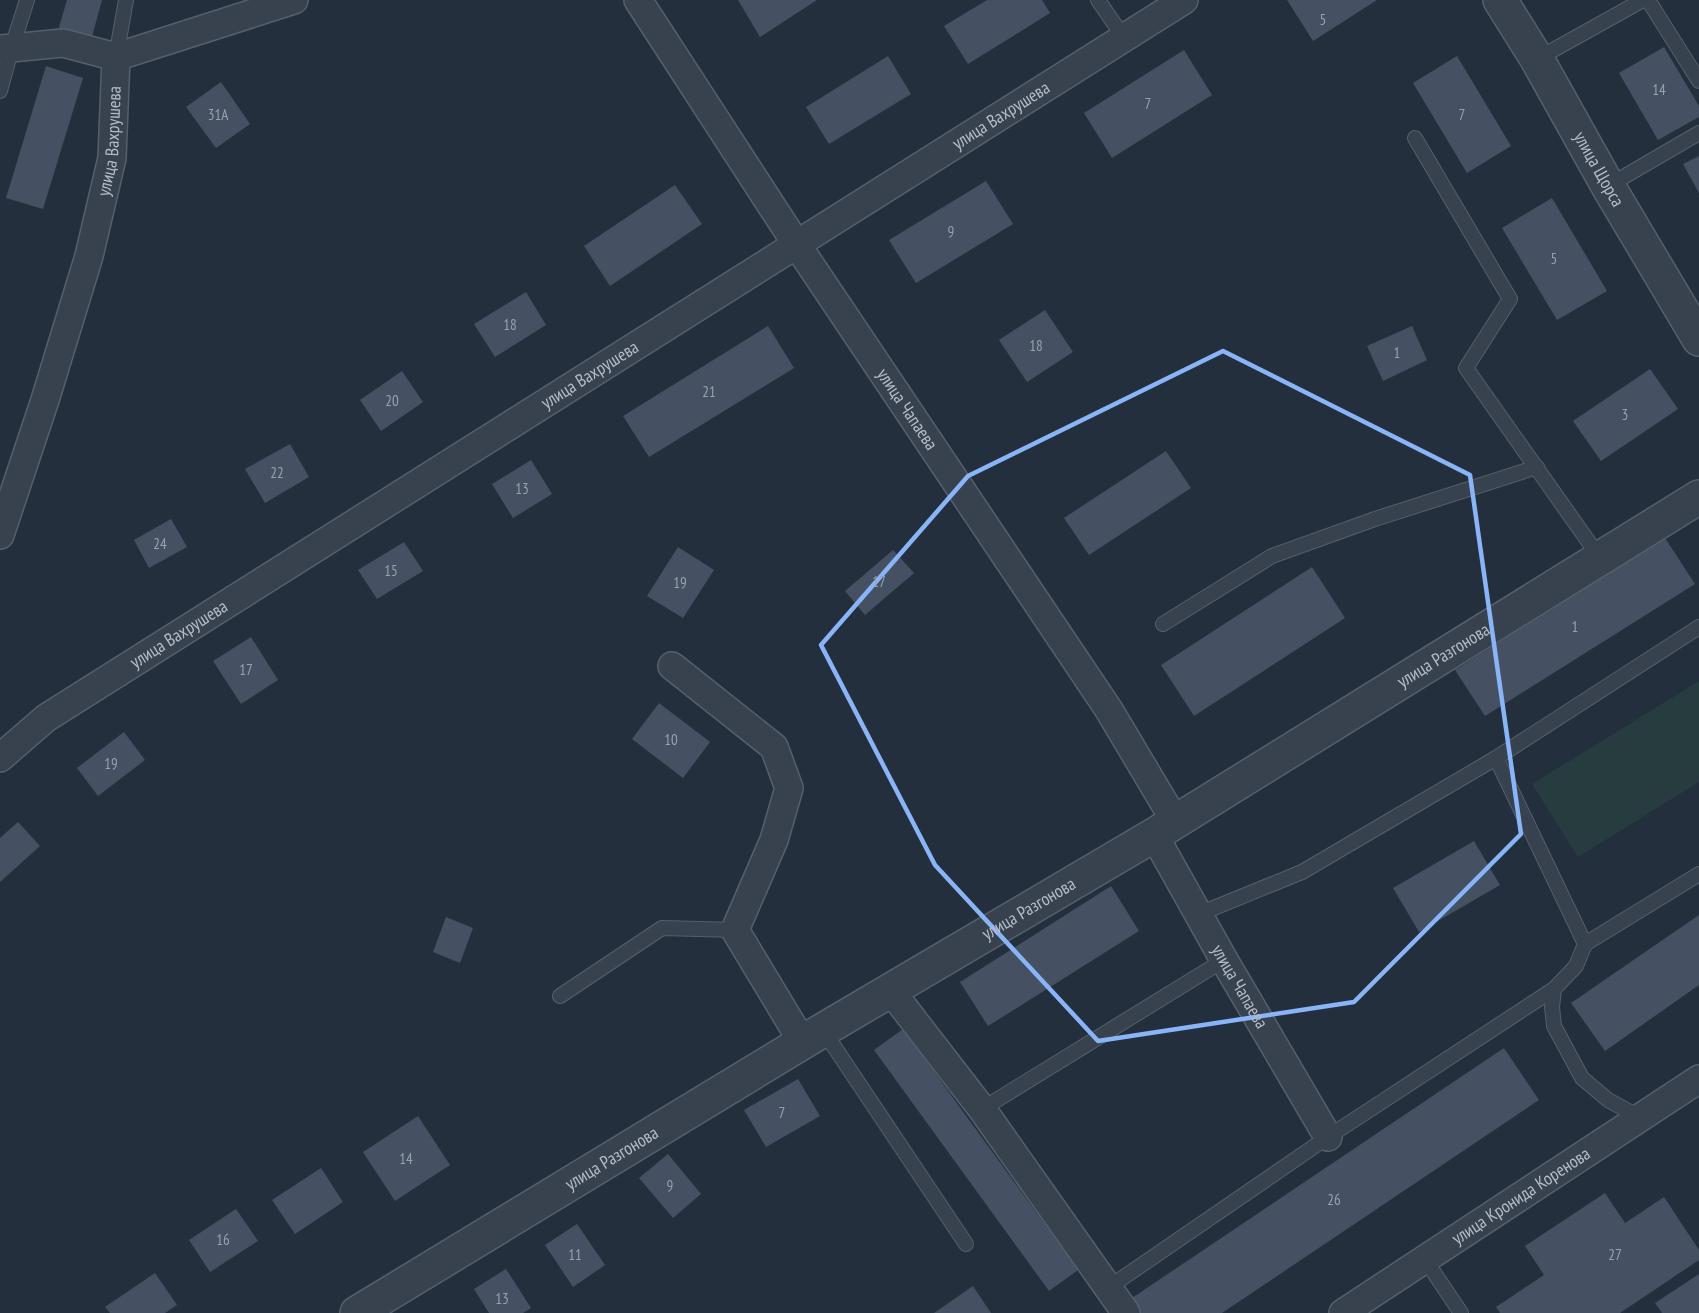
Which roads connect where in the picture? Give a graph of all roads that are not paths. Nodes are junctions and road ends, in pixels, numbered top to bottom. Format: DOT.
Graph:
graph roads {
  1 [pos="27,0"];
  2 [pos="126,0"];
  3 [pos="294,0"];
  4 [pos="638,0"];
  5 [pos="1098,0"];
  6 [pos="1185,0"];
  7 [pos="1500,0"];
  8 [pos="1643,0"];
  9 [pos="1648,0"];
  10 [pos="1124,38"];
  11 [pos="6,48"];
  12 [pos="116,57"];
  13 [pos="1537,59"];
  14 [pos="1699,81"];
  15 [pos="0,91"];
  16 [pos="1699,133"];
  17 [pos="1415,138"];
  18 [pos="1608,186"];
  19 [pos="797,245"];
  20 [pos="1694,319"];
  21 [pos="1537,467"];
  22 [pos="1699,497"];
  23 [pos="0,535"];
  24 [pos="1600,558"];
  25 [pos="1163,624"];
  26 [pos="1699,627"];
  27 [pos="672,666"];
  28 [pos="0,758"];
  29 [pos="1496,758"];
  30 [pos="1165,828"];
  31 [pos="1699,874"];
  32 [pos="1198,914"];
  33 [pos="735,930"];
  34 [pos="1585,944"];
  35 [pos="1224,960"];
  36 [pos="1554,989"];
  37 [pos="891,991"];
  38 [pos="560,996"];
  39 [pos="813,1036"];
  40 [pos="1699,1079"];
  41 [pos="982,1109"];
  42 [pos="1641,1118"];
  43 [pos="1328,1137"];
  44 [pos="966,1244"];
  45 [pos="1424,1258"];
  46 [pos="1108,1288"];
  47 [pos="357,1313"];
  48 [pos="1126,1313"];
  49 [pos="1342,1313"];
  50 [pos="1461,1313"];
  1 -- 11 [label="lane"];
  2 -- 12 [label="lane"];
  3 -- 12 [label="street"];
  4 -- 19 [label="street, улица Чапаева"];
  5 -- 10 [label="lane"];
  6 -- 10 [label="street, улица Вахрушева"];
  7 -- 13 [label="street, улица Щорса"];
  8 -- 13 [label="lane"];
  9 -- 14 [label="lane"];
  10 -- 19 [label="street, улица Вахрушева"];
  11 -- 12 [label="street"];
  11 -- 15 [label="lane"];
  12 -- 23 [label="street, улица Вахрушева"];
  13 -- 18 [label="street, улица Щорса"];
  16 -- 18 [label="lane"];
  17 -- 21 [label="lane"];
  18 -- 20 [label="street, улица Щорса"];
  19 -- 28 [label="street, улица Вахрушева"];
  19 -- 30 [label="street, улица Чапаева"];
  21 -- 24 [label="lane"];
  21 -- 25 [label="lane"];
  22 -- 24 [label="street, улица Разгонова"];
  24 -- 30 [label="street, улица Разгонова"];
  26 -- 29 [label="lane"];
  27 -- 33 [label="street"];
  29 -- 32 [label="lane"];
  29 -- 34 [label="lane"];
  30 -- 32 [label="street, улица Чапаева"];
  30 -- 37 [label="street, улица Разгонова"];
  31 -- 34 [label="lane"];
  32 -- 35 [label="street, улица Чапаева"];
  33 -- 38 [label="lane"];
  33 -- 39 [label="street"];
  34 -- 36 [label="lane"];
  35 -- 41 [label="lane"];
  35 -- 43 [label="street, улица Чапаева"];
  36 -- 42 [label="lane"];
  36 -- 43 [label="lane"];
  37 -- 39 [label="street, улица Разгонова"];
  37 -- 41 [label="street"];
  39 -- 44 [label="lane"];
  39 -- 47 [label="street, улица Разгонова"];
  40 -- 42 [label="street, улица Кронида Коренова"];
  41 -- 46 [label="street"];
  42 -- 45 [label="street, улица Кронида Коренова"];
  43 -- 46 [label="lane"];
  45 -- 49 [label="street, улица Кронида Коренова"];
  45 -- 50 [label="lane"];
  46 -- 48 [label="street"];
}
